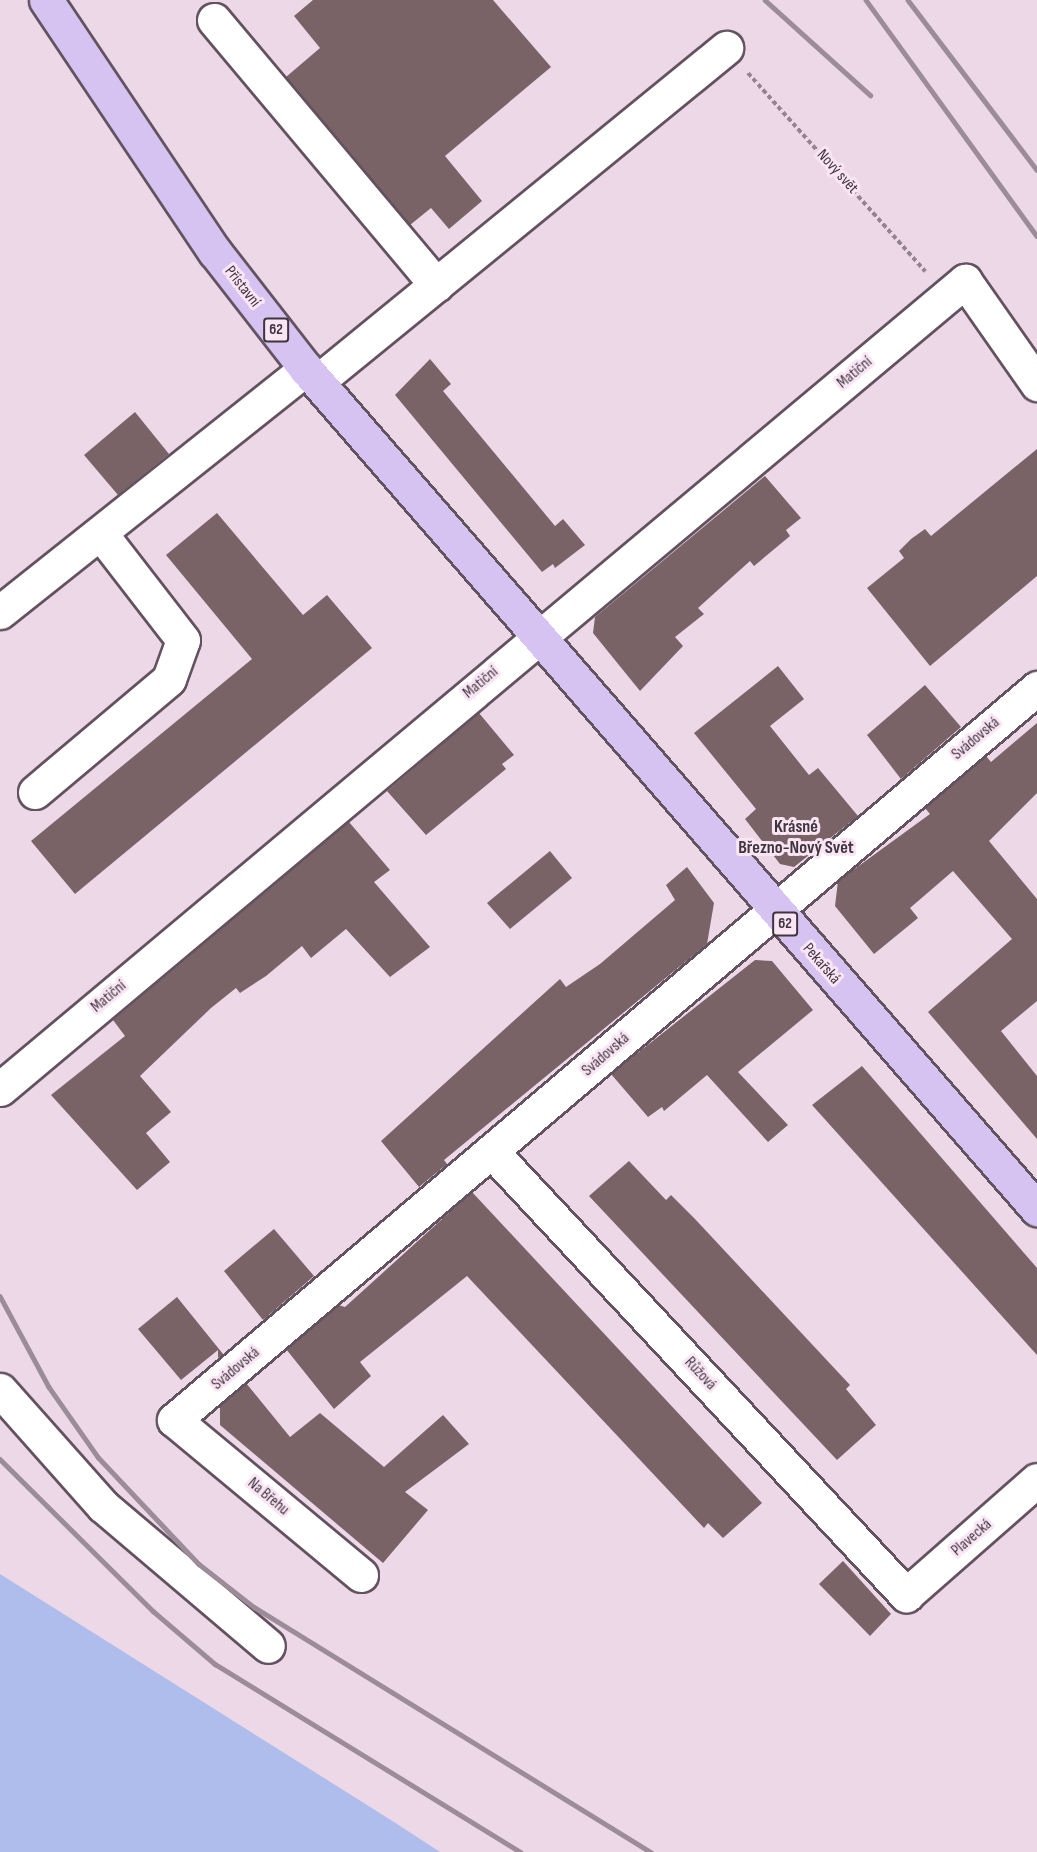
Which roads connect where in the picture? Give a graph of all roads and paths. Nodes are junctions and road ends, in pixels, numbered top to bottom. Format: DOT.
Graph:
graph roads {
  1 [pos="46,0"];
  2 [pos="214,20"];
  3 [pos="726,48"];
  4 [pos="436,285"];
  5 [pos="956,289"];
  6 [pos="312,375"];
  7 [pos="1037,384"];
  8 [pos="101,534"];
  9 [pos="0,612"];
  10 [pos="536,636"];
  11 [pos="1037,688"];
  12 [pos="35,792"];
  13 [pos="772,909"];
  14 [pos="0,1089"];
  15 [pos="494,1154"];
  16 [pos="1037,1209"];
  17 [pos="0,1389"];
  18 [pos="174,1420"];
  19 [pos="1037,1480"];
  20 [pos="361,1575"];
  21 [pos="906,1595"];
  22 [pos="268,1646"];
  1 -- 6 [label="main road, Přístavní / 62"];
  2 -- 4 [label="street"];
  3 -- 4 [label="street"];
  3 -- 5 [label="path, Nový svět"];
  4 -- 6 [label="street"];
  5 -- 7 [label="street"];
  5 -- 10 [label="street, Matiční"];
  6 -- 8 [label="street"];
  6 -- 10 [label="main road, Přístavní / 62"];
  8 -- 9 [label="street"];
  8 -- 12 [label="street"];
  10 -- 13 [label="main road, Pekařská / 62"];
  10 -- 14 [label="street, Matiční"];
  11 -- 13 [label="street, Svádovská"];
  13 -- 15 [label="street, Svádovská"];
  13 -- 16 [label="main road, Pekařská / 62"];
  15 -- 18 [label="street, Svádovská"];
  15 -- 21 [label="street, Růžová"];
  17 -- 22 [label="street"];
  18 -- 20 [label="street, Na Břehu"];
  19 -- 21 [label="street, Plavecká"];
}
